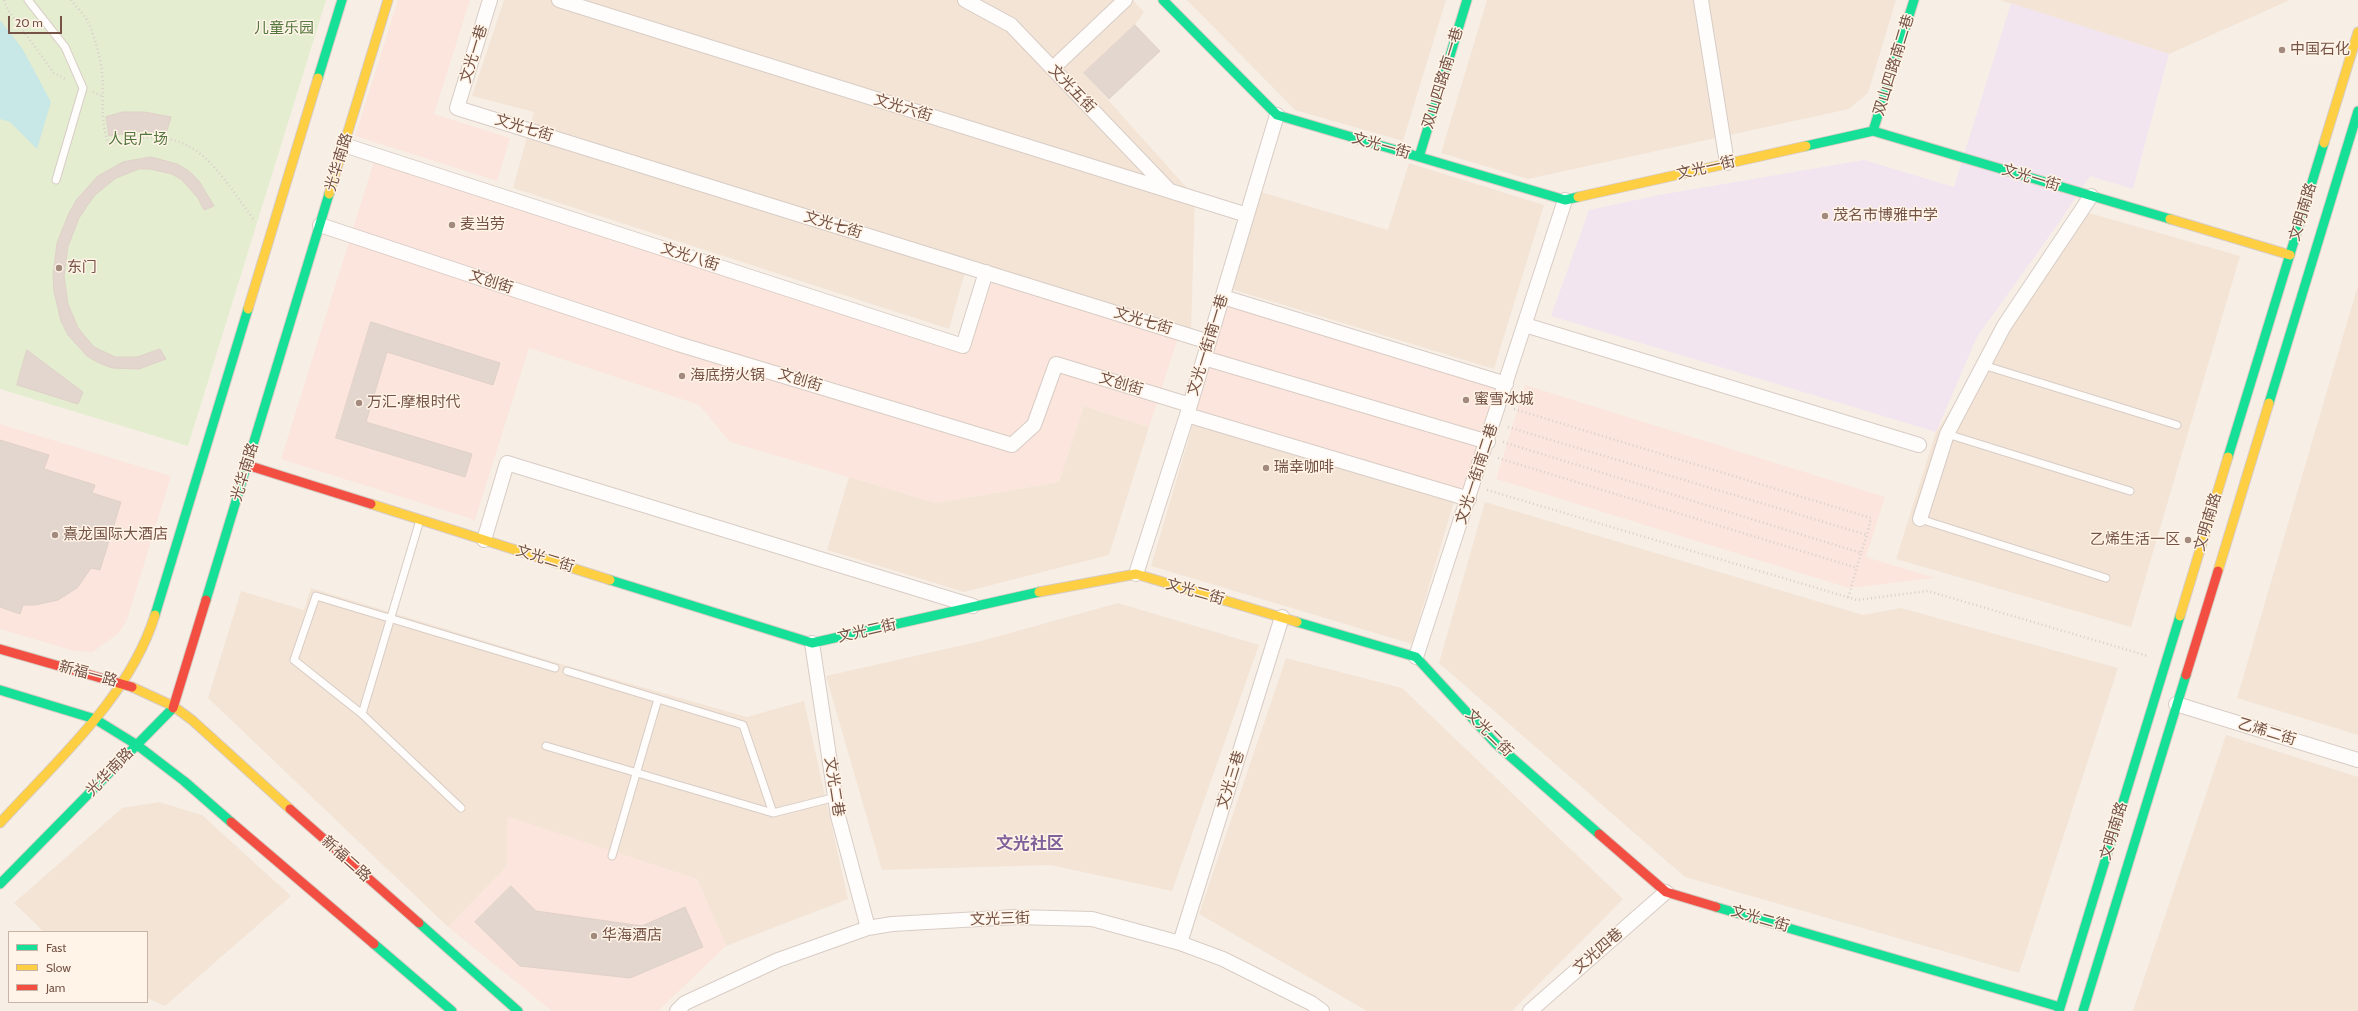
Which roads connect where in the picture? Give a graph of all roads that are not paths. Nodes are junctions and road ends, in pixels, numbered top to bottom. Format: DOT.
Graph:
graph roads {
  1 [pos="28,0"];
  2 [pos="342,0"];
  3 [pos="388,0"];
  4 [pos="490,0"];
  5 [pos="559,0"];
  6 [pos="965,0"];
  7 [pos="1125,0"];
  8 [pos="1163,0"];
  9 [pos="1467,0"];
  10 [pos="1701,0"];
  11 [pos="1914,0"];
  12 [pos="2358,32"];
  13 [pos="1053,68"];
  14 [pos="457,108"];
  15 [pos="2358,111"];
  16 [pos="1277,115"];
  17 [pos="1873,131"];
  18 [pos="344,144"];
  19 [pos="1419,157"];
  20 [pos="1727,164"];
  21 [pos="56,180"];
  22 [pos="1170,191"];
  23 [pos="2090,196"];
  24 [pos="1565,200"];
  25 [pos="1247,215"];
  26 [pos="320,225"];
  27 [pos="2290,255"];
  28 [pos="986,272"];
  29 [pos="1223,297"];
  30 [pos="1525,325"];
  31 [pos="1209,342"];
  32 [pos="1204,358"];
  33 [pos="1983,365"];
  34 [pos="1506,384"];
  35 [pos="1188,410"];
  36 [pos="2177,425"];
  37 [pos="1946,434"];
  38 [pos="1487,445"];
  39 [pos="1919,445"];
  40 [pos="247,465"];
  41 [pos="2130,491"];
  42 [pos="1469,499"];
  43 [pos="1920,519"];
  44 [pos="420,520"];
  45 [pos="484,540"];
  46 [pos="1136,574"];
  47 [pos="2106,578"];
  48 [pos="974,607"];
  49 [pos="1282,617"];
  50 [pos="390,618"];
  51 [pos="812,643"];
  52 [pos="0,649"];
  53 [pos="1416,657"];
  54 [pos="555,668"];
  55 [pos="567,672"];
  56 [pos="124,683"];
  57 [pos="0,690"];
  58 [pos="658,699"];
  59 [pos="2176,704"];
  60 [pos="174,706"];
  61 [pos="362,714"];
  62 [pos="95,719"];
  63 [pos="137,745"];
  64 [pos="546,746"];
  65 [pos="2358,760"];
  66 [pos="636,773"];
  67 [pos="836,797"];
  68 [pos="461,808"];
  69 [pos="773,813"];
  70 [pos="0,822"];
  71 [pos="612,856"];
  72 [pos="0,884"];
  73 [pos="1666,892"];
  74 [pos="868,928"];
  75 [pos="1180,942"];
  76 [pos="2059,1009"];
  77 [pos="452,1011"];
  78 [pos="518,1011"];
  79 [pos="677,1011"];
  80 [pos="1322,1011"];
  81 [pos="1530,1011"];
  82 [pos="2083,1011"];
  1 -- 21 [label="lane"];
  2 -- 56 [label="main road"];
  3 -- 18 [label="main road, 光华南路"];
  4 -- 14 [label="street, 文光一巷"];
  5 -- 22 [label="street, 文光六街"];
  6 -- 13 [label="street, 文光五街"];
  7 -- 13 [label="street"];
  8 -- 16 [label="main road, 文光一街"];
  9 -- 19 [label="main road, 双山四路南一巷"];
  10 -- 20 [label="street"];
  11 -- 17 [label="main road, 双山四路南二巷"];
  12 -- 27 [label="main road, 文明南路"];
  13 -- 22 [label="street, 文光五街"];
  14 -- 28 [label="street, 文光七街"];
  15 -- 59 [label="main road, 文明南路"];
  16 -- 19 [label="main road, 文光一街"];
  16 -- 25 [label="street, 文光一街南一巷"];
  17 -- 20 [label="main road, 文光一街"];
  17 -- 23 [label="main road, 文光一街"];
  18 -- 26 [label="main road, 光华南路"];
  18 -- 28 [label="street, 文光八街"];
  19 -- 24 [label="main road, 文光一街"];
  20 -- 24 [label="main road, 文光一街"];
  22 -- 25 [label="street, 文光六街"];
  23 -- 27 [label="main road, 文光一街"];
  23 -- 33 [label="street"];
  24 -- 30 [label="street, 文光一街南二巷"];
  25 -- 29 [label="street, 文光一街南一巷"];
  26 -- 35 [label="street, 文创街"];
  26 -- 40 [label="main road, 光华南路"];
  27 -- 76 [label="main road, 文明南路"];
  28 -- 31 [label="street, 文光七街"];
  29 -- 31 [label="street, 文光一街南一巷"];
  29 -- 34 [label="street"];
  30 -- 34 [label="street, 文光一街南二巷"];
  30 -- 39 [label="street"];
  31 -- 32 [label="street, 文光一街南一巷"];
  32 -- 35 [label="street, 文光一街南一巷"];
  32 -- 38 [label="street"];
  33 -- 36 [label="lane"];
  33 -- 37 [label="street"];
  34 -- 38 [label="street, 文光一街南二巷"];
  35 -- 42 [label="street"];
  35 -- 46 [label="street, 文光一街南一巷"];
  37 -- 41 [label="lane"];
  37 -- 43 [label="street"];
  38 -- 42 [label="street, 文光一街南二巷"];
  40 -- 44 [label="main road, 文光二街"];
  40 -- 60 [label="main road, 光华南路"];
  42 -- 53 [label="street, 文光一街南二巷"];
  43 -- 47 [label="lane"];
  44 -- 45 [label="main road, 文光二街"];
  44 -- 50 [label="lane"];
  45 -- 48 [label="street"];
  45 -- 51 [label="main road, 文光二街"];
  46 -- 48 [label="main road, 文光二街"];
  46 -- 49 [label="main road, 文光二街"];
  48 -- 51 [label="main road, 文光二街"];
  49 -- 53 [label="main road, 文光二街"];
  49 -- 75 [label="street, 文光三巷"];
  50 -- 54 [label="lane"];
  50 -- 61 [label="lane"];
  50 -- 61 [label="lane"];
  51 -- 67 [label="street, 文光二巷"];
  52 -- 56 [label="main road, 新福一路"];
  53 -- 73 [label="main road, 文光二街"];
  55 -- 58 [label="lane"];
  56 -- 60 [label="main road, 新福一路"];
  56 -- 62 [label="main road"];
  57 -- 62 [label="main road"];
  58 -- 66 [label="lane"];
  58 -- 69 [label="lane"];
  59 -- 65 [label="street, 乙烯二街"];
  59 -- 82 [label="main road, 文明南路"];
  60 -- 63 [label="main road, 光华南路"];
  60 -- 78 [label="main road, 新福二路"];
  61 -- 68 [label="lane"];
  62 -- 63 [label="main road"];
  62 -- 70 [label="main road"];
  63 -- 72 [label="main road, 光华南路"];
  63 -- 77 [label="main road"];
  64 -- 66 [label="lane"];
  66 -- 69 [label="lane"];
  66 -- 71 [label="lane"];
  67 -- 69 [label="lane"];
  67 -- 74 [label="street, 文光二巷"];
  73 -- 76 [label="main road, 文光二街"];
  73 -- 81 [label="street, 文光四巷"];
  74 -- 75 [label="street, 文光三街"];
  74 -- 79 [label="street, 文光三街"];
  75 -- 80 [label="street, 文光三街"];
}
